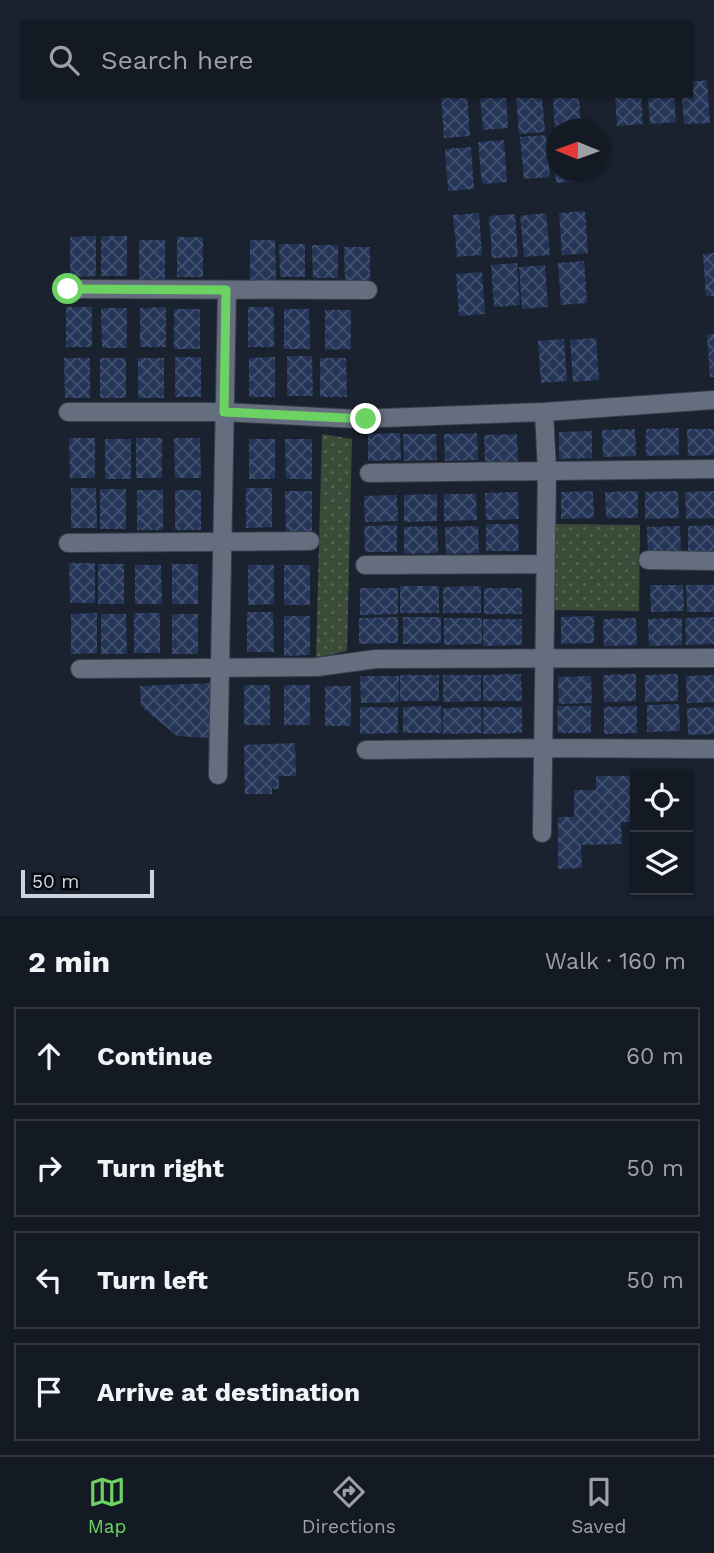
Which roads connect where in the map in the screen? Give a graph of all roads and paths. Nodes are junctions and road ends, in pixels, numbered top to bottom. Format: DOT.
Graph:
graph roads {
  1 [pos="68,289"];
  2 [pos="226,290"];
  3 [pos="368,290"];
  4 [pos="714,400"];
  5 [pos="68,412"];
  6 [pos="224,412"];
  7 [pos="544,412"];
  8 [pos="714,469"];
  9 [pos="547,471"];
  10 [pos="369,473"];
  11 [pos="310,541"];
  12 [pos="222,542"];
  13 [pos="68,543"];
  14 [pos="648,560"];
  15 [pos="714,561"];
  16 [pos="545,564"];
  17 [pos="365,565"];
  18 [pos="544,658"];
  19 [pos="714,658"];
  20 [pos="220,667"];
  21 [pos="80,669"];
  22 [pos="543,748"];
  23 [pos="714,748"];
  24 [pos="366,750"];
  25 [pos="218,775"];
  26 [pos="542,833"];
  1 -- 2 [label="street"];
  2 -- 3 [label="street"];
  2 -- 6 [label="street"];
  4 -- 7 [label="street"];
  5 -- 6 [label="street"];
  6 -- 7 [label="street"];
  6 -- 12 [label="street"];
  7 -- 9 [label="street"];
  8 -- 9 [label="street"];
  9 -- 10 [label="street"];
  9 -- 16 [label="street"];
  11 -- 12 [label="street"];
  12 -- 13 [label="street"];
  12 -- 20 [label="street"];
  14 -- 15 [label="street"];
  16 -- 17 [label="street"];
  16 -- 18 [label="street"];
  18 -- 19 [label="street"];
  18 -- 20 [label="street"];
  18 -- 22 [label="street"];
  20 -- 21 [label="street"];
  20 -- 25 [label="street"];
  22 -- 23 [label="street"];
  22 -- 24 [label="street"];
  22 -- 26 [label="street"];
}
